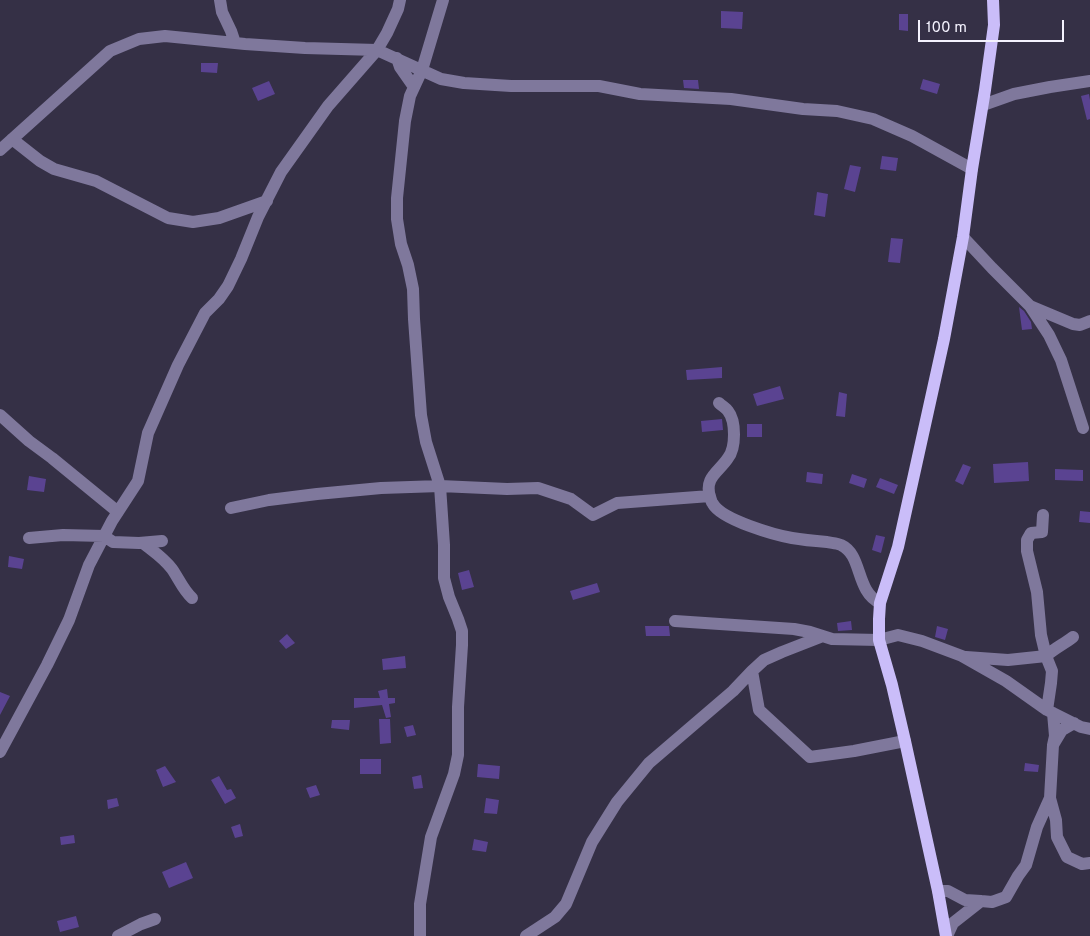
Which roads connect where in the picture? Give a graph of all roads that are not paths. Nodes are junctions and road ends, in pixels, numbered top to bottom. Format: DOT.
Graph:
graph roads {
  1 [pos="220,0"];
  2 [pos="400,0"];
  3 [pos="443,0"];
  4 [pos="993,0"];
  5 [pos="235,43"];
  6 [pos="377,50"];
  7 [pos="397,58"];
  8 [pos="422,70"];
  9 [pos="1090,81"];
  10 [pos="414,87"];
  11 [pos="983,105"];
  12 [pos="12,139"];
  13 [pos="0,150"];
  14 [pos="972,169"];
  15 [pos="266,201"];
  16 [pos="964,237"];
  17 [pos="1030,306"];
  18 [pos="1090,321"];
  19 [pos="720,403"];
  20 [pos="0,415"];
  21 [pos="1083,428"];
  22 [pos="440,486"];
  23 [pos="710,496"];
  24 [pos="231,508"];
  25 [pos="118,512"];
  26 [pos="1043,515"];
  27 [pos="104,536"];
  28 [pos="29,538"];
  29 [pos="162,542"];
  30 [pos="143,543"];
  31 [pos="192,598"];
  32 [pos="880,602"];
  33 [pos="675,621"];
  34 [pos="823,636"];
  35 [pos="879,640"];
  36 [pos="1042,640"];
  37 [pos="962,656"];
  38 [pos="1046,656"];
  39 [pos="1025,657"];
  40 [pos="752,671"];
  41 [pos="1052,671"];
  42 [pos="1050,711"];
  43 [pos="1074,723"];
  44 [pos="1090,729"];
  45 [pos="905,741"];
  46 [pos="1053,745"];
  47 [pos="0,752"];
  48 [pos="1050,798"];
  49 [pos="1090,863"];
  50 [pos="938,891"];
  51 [pos="981,901"];
  52 [pos="155,918"];
  53 [pos="118,936"];
  54 [pos="420,936"];
  55 [pos="526,936"];
  56 [pos="946,936"];
  1 -- 5 [label="street"];
  2 -- 6 [label="street"];
  3 -- 8 [label="street"];
  4 -- 11 [label="main road"];
  5 -- 6 [label="street"];
  5 -- 12 [label="street"];
  6 -- 7 [label="street"];
  6 -- 15 [label="street"];
  7 -- 8 [label="street"];
  7 -- 10 [label="street"];
  8 -- 10 [label="street"];
  8 -- 14 [label="street"];
  9 -- 11 [label="street"];
  10 -- 22 [label="street"];
  11 -- 14 [label="main road"];
  12 -- 13 [label="street"];
  12 -- 15 [label="street"];
  14 -- 16 [label="main road"];
  15 -- 25 [label="street"];
  16 -- 17 [label="street"];
  16 -- 32 [label="main road"];
  17 -- 18 [label="street"];
  17 -- 21 [label="street"];
  19 -- 23 [label="street"];
  20 -- 25 [label="street"];
  22 -- 23 [label="street"];
  22 -- 24 [label="street"];
  22 -- 54 [label="street"];
  23 -- 32 [label="street"];
  25 -- 27 [label="street"];
  26 -- 36 [label="street"];
  27 -- 28 [label="street"];
  27 -- 30 [label="street"];
  27 -- 47 [label="street"];
  29 -- 30 [label="street"];
  30 -- 31 [label="street"];
  32 -- 35 [label="main road"];
  33 -- 34 [label="street"];
  34 -- 35 [label="street"];
  34 -- 40 [label="street"];
  35 -- 37 [label="street"];
  35 -- 45 [label="main road"];
  36 -- 38 [label="street"];
  36 -- 39 [label="street"];
  37 -- 39 [label="street"];
  37 -- 42 [label="street"];
  38 -- 39 [label="street"];
  38 -- 41 [label="street"];
  38 -- 41 [label="street"];
  40 -- 45 [label="street"];
  40 -- 55 [label="street"];
  41 -- 42 [label="street"];
  42 -- 43 [label="street"];
  42 -- 46 [label="street"];
  43 -- 44 [label="street"];
  43 -- 46 [label="street"];
  45 -- 50 [label="main road"];
  46 -- 48 [label="street"];
  48 -- 49 [label="street"];
  48 -- 51 [label="street"];
  50 -- 51 [label="street"];
  50 -- 56 [label="main road"];
  51 -- 56 [label="street"];
  52 -- 53 [label="street"];
}
